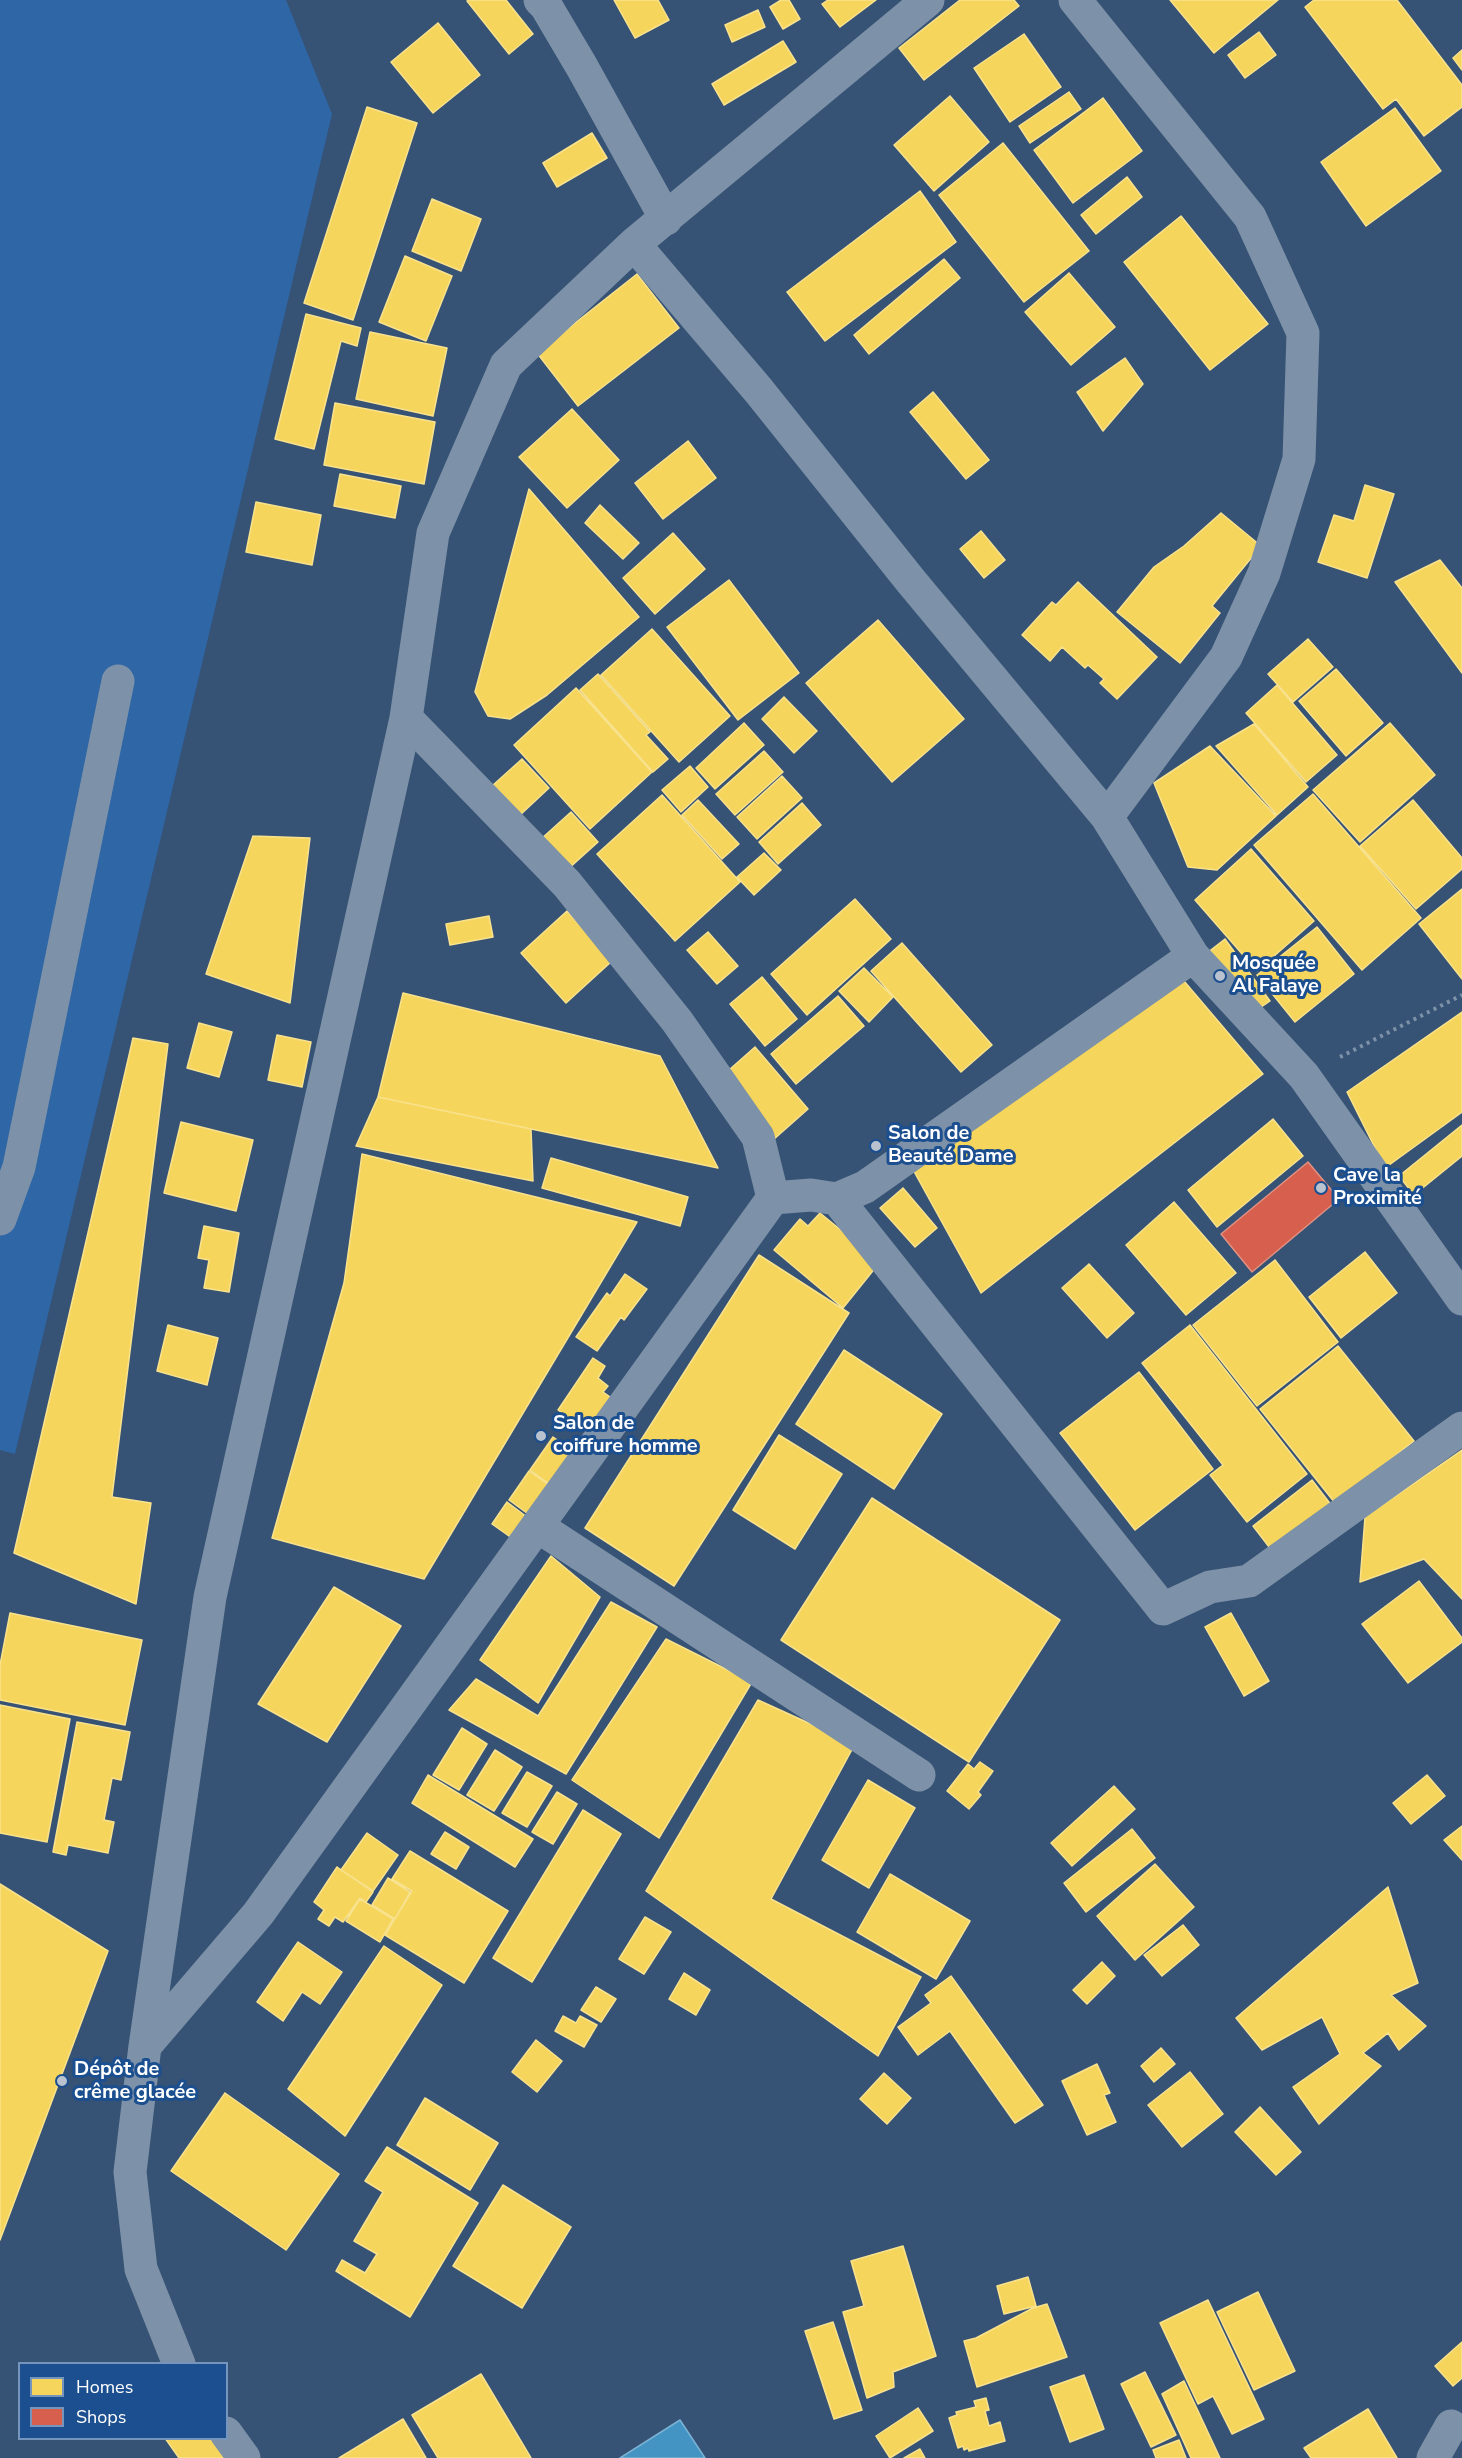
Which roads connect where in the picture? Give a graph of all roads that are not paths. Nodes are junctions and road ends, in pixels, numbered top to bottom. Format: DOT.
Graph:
graph roads {
  1 [pos="540,0"];
  2 [pos="928,0"];
  3 [pos="1075,0"];
  4 [pos="666,219"];
  5 [pos="634,244"];
  6 [pos="118,681"];
  7 [pos="406,718"];
  8 [pos="1107,817"];
  9 [pos="1192,956"];
  10 [pos="773,1198"];
  11 [pos="837,1199"];
  12 [pos="0,1219"];
  13 [pos="1462,1299"];
  14 [pos="1462,1428"];
  15 [pos="537,1526"];
  16 [pos="919,1775"];
  17 [pos="145,2046"];
  18 [pos="179,2362"];
  19 [pos="1451,2426"];
  20 [pos="228,2436"];
  21 [pos="244,2458"];
  22 [pos="1433,2458"];
  1 -- 4 [label="street"];
  2 -- 4 [label="street"];
  3 -- 8 [label="street"];
  4 -- 5 [label="street"];
  5 -- 7 [label="street"];
  5 -- 8 [label="street"];
  6 -- 12 [label="street"];
  7 -- 10 [label="street"];
  7 -- 17 [label="street"];
  8 -- 9 [label="street"];
  9 -- 11 [label="street"];
  9 -- 13 [label="street"];
  10 -- 11 [label="street"];
  10 -- 15 [label="street"];
  11 -- 14 [label="street"];
  15 -- 16 [label="street"];
  15 -- 17 [label="street"];
  17 -- 18 [label="street"];
  19 -- 22 [label="street"];
  20 -- 21 [label="street"];
}
